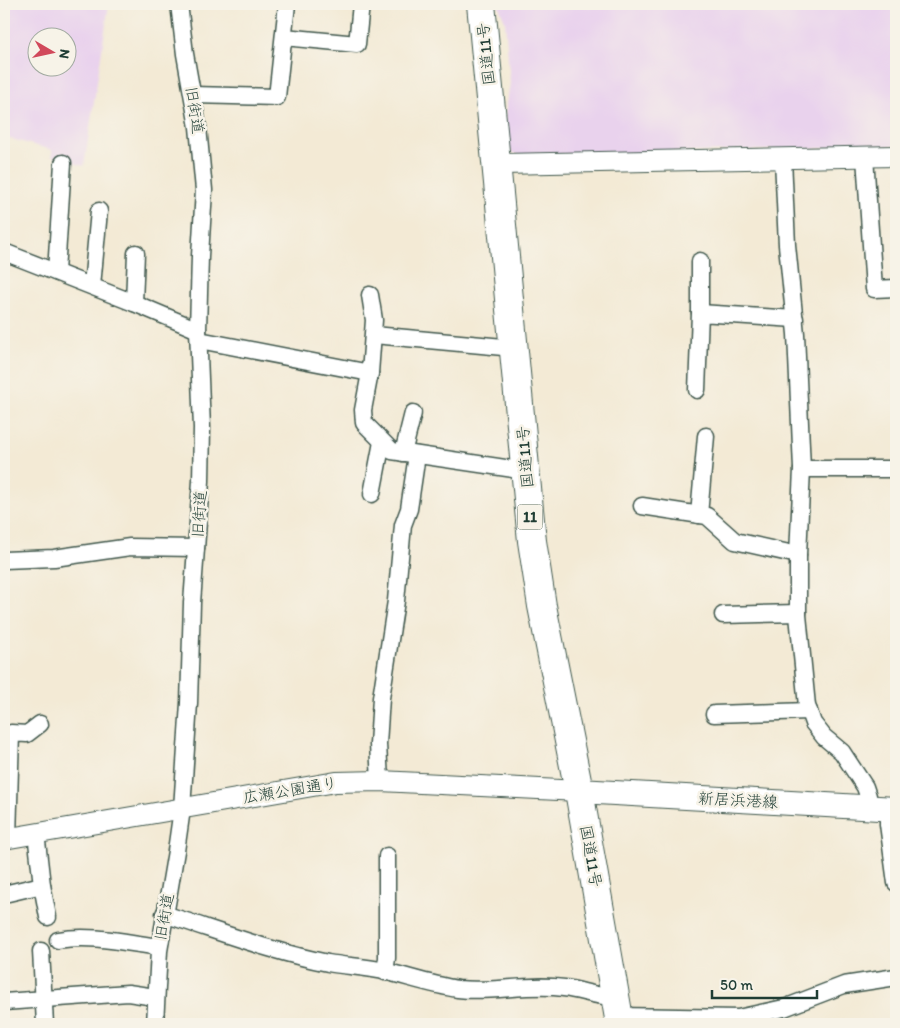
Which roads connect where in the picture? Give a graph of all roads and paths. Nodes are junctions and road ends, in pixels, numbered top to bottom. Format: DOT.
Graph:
graph roads {
  1 [pos="179,4"];
  2 [pos="287,4"];
  3 [pos="361,4"];
  4 [pos="481,4"];
  5 [pos="284,37"];
  6 [pos="193,95"];
  7 [pos="896,156"];
  8 [pos="865,157"];
  9 [pos="783,159"];
  10 [pos="63,163"];
  11 [pos="497,164"];
  12 [pos="99,211"];
  13 [pos="4,252"];
  14 [pos="136,253"];
  15 [pos="700,261"];
  16 [pos="56,272"];
  17 [pos="92,286"];
  18 [pos="896,288"];
  19 [pos="370,295"];
  20 [pos="134,303"];
  21 [pos="700,313"];
  22 [pos="794,319"];
  23 [pos="199,335"];
  24 [pos="374,335"];
  25 [pos="514,348"];
  26 [pos="370,373"];
  27 [pos="697,390"];
  28 [pos="413,414"];
  29 [pos="706,436"];
  30 [pos="382,442"];
  31 [pos="410,454"];
  32 [pos="802,469"];
  33 [pos="896,469"];
  34 [pos="526,472"];
  35 [pos="372,494"];
  36 [pos="642,506"];
  37 [pos="699,515"];
  38 [pos="196,548"];
  39 [pos="798,555"];
  40 [pos="4,560"];
  41 [pos="798,613"];
  42 [pos="723,615"];
  43 [pos="809,711"];
  44 [pos="714,714"];
  45 [pos="40,724"];
  46 [pos="380,781"];
  47 [pos="579,791"];
  48 [pos="182,808"];
  49 [pos="884,808"];
  50 [pos="36,834"];
  51 [pos="6,838"];
  52 [pos="387,856"];
  53 [pos="896,883"];
  54 [pos="42,885"];
  55 [pos="4,894"];
  56 [pos="164,914"];
  57 [pos="48,917"];
  58 [pos="58,940"];
  59 [pos="159,947"];
  60 [pos="41,951"];
  61 [pos="385,972"];
  62 [pos="896,977"];
  63 [pos="155,997"];
  64 [pos="44,998"];
  65 [pos="4,1002"];
  66 [pos="618,1013"];
  67 [pos="738,1021"];
  68 [pos="45,1024"];
  69 [pos="155,1024"];
  1 -- 6 [label="street, 旧街道"];
  2 -- 5 [label="street"];
  3 -- 5 [label="street"];
  4 -- 11 [label="highway, 国道11号 / 11"];
  5 -- 6 [label="street"];
  6 -- 23 [label="street, 旧街道"];
  7 -- 8 [label="street"];
  8 -- 9 [label="street"];
  8 -- 18 [label="street"];
  9 -- 11 [label="street"];
  9 -- 22 [label="street"];
  10 -- 16 [label="street"];
  11 -- 25 [label="highway, 国道11号 / 11"];
  12 -- 17 [label="street"];
  13 -- 16 [label="street"];
  14 -- 20 [label="street"];
  15 -- 21 [label="street"];
  16 -- 17 [label="street"];
  17 -- 20 [label="street"];
  19 -- 24 [label="street"];
  20 -- 23 [label="street"];
  21 -- 22 [label="street"];
  21 -- 27 [label="street"];
  22 -- 32 [label="street"];
  23 -- 26 [label="street"];
  23 -- 38 [label="street, 旧街道"];
  24 -- 25 [label="street"];
  24 -- 26 [label="street"];
  25 -- 34 [label="highway, 国道11号 / 11"];
  26 -- 30 [label="street"];
  28 -- 31 [label="street"];
  29 -- 37 [label="street"];
  30 -- 31 [label="street"];
  30 -- 35 [label="street"];
  31 -- 34 [label="street"];
  31 -- 46 [label="street"];
  32 -- 33 [label="street"];
  32 -- 39 [label="street"];
  34 -- 47 [label="highway, 国道11号 / 11"];
  36 -- 37 [label="street"];
  37 -- 39 [label="street"];
  38 -- 40 [label="street"];
  38 -- 48 [label="street, 旧街道"];
  39 -- 41 [label="street"];
  41 -- 42 [label="street"];
  41 -- 43 [label="street"];
  43 -- 44 [label="street"];
  43 -- 49 [label="street"];
  45 -- 51 [label="street"];
  46 -- 47 [label="street, 広瀬公園通り"];
  46 -- 48 [label="street, 広瀬公園通り"];
  47 -- 49 [label="main road, 新居浜港線"];
  47 -- 66 [label="highway, 国道11号 / 11"];
  48 -- 50 [label="street, 広瀬公園通り"];
  48 -- 56 [label="street, 旧街道"];
  49 -- 53 [label="street"];
  50 -- 51 [label="street, 広瀬公園通り"];
  50 -- 54 [label="street"];
  52 -- 61 [label="street"];
  54 -- 55 [label="street"];
  54 -- 57 [label="street"];
  56 -- 59 [label="street, 旧街道"];
  56 -- 61 [label="street"];
  58 -- 59 [label="street"];
  59 -- 63 [label="street, 旧街道"];
  60 -- 64 [label="street"];
  61 -- 66 [label="street"];
  62 -- 67 [label="street"];
  63 -- 64 [label="street"];
  63 -- 69 [label="street, 旧街道"];
  64 -- 65 [label="street"];
  64 -- 68 [label="street"];
  66 -- 67 [label="street"];
}
